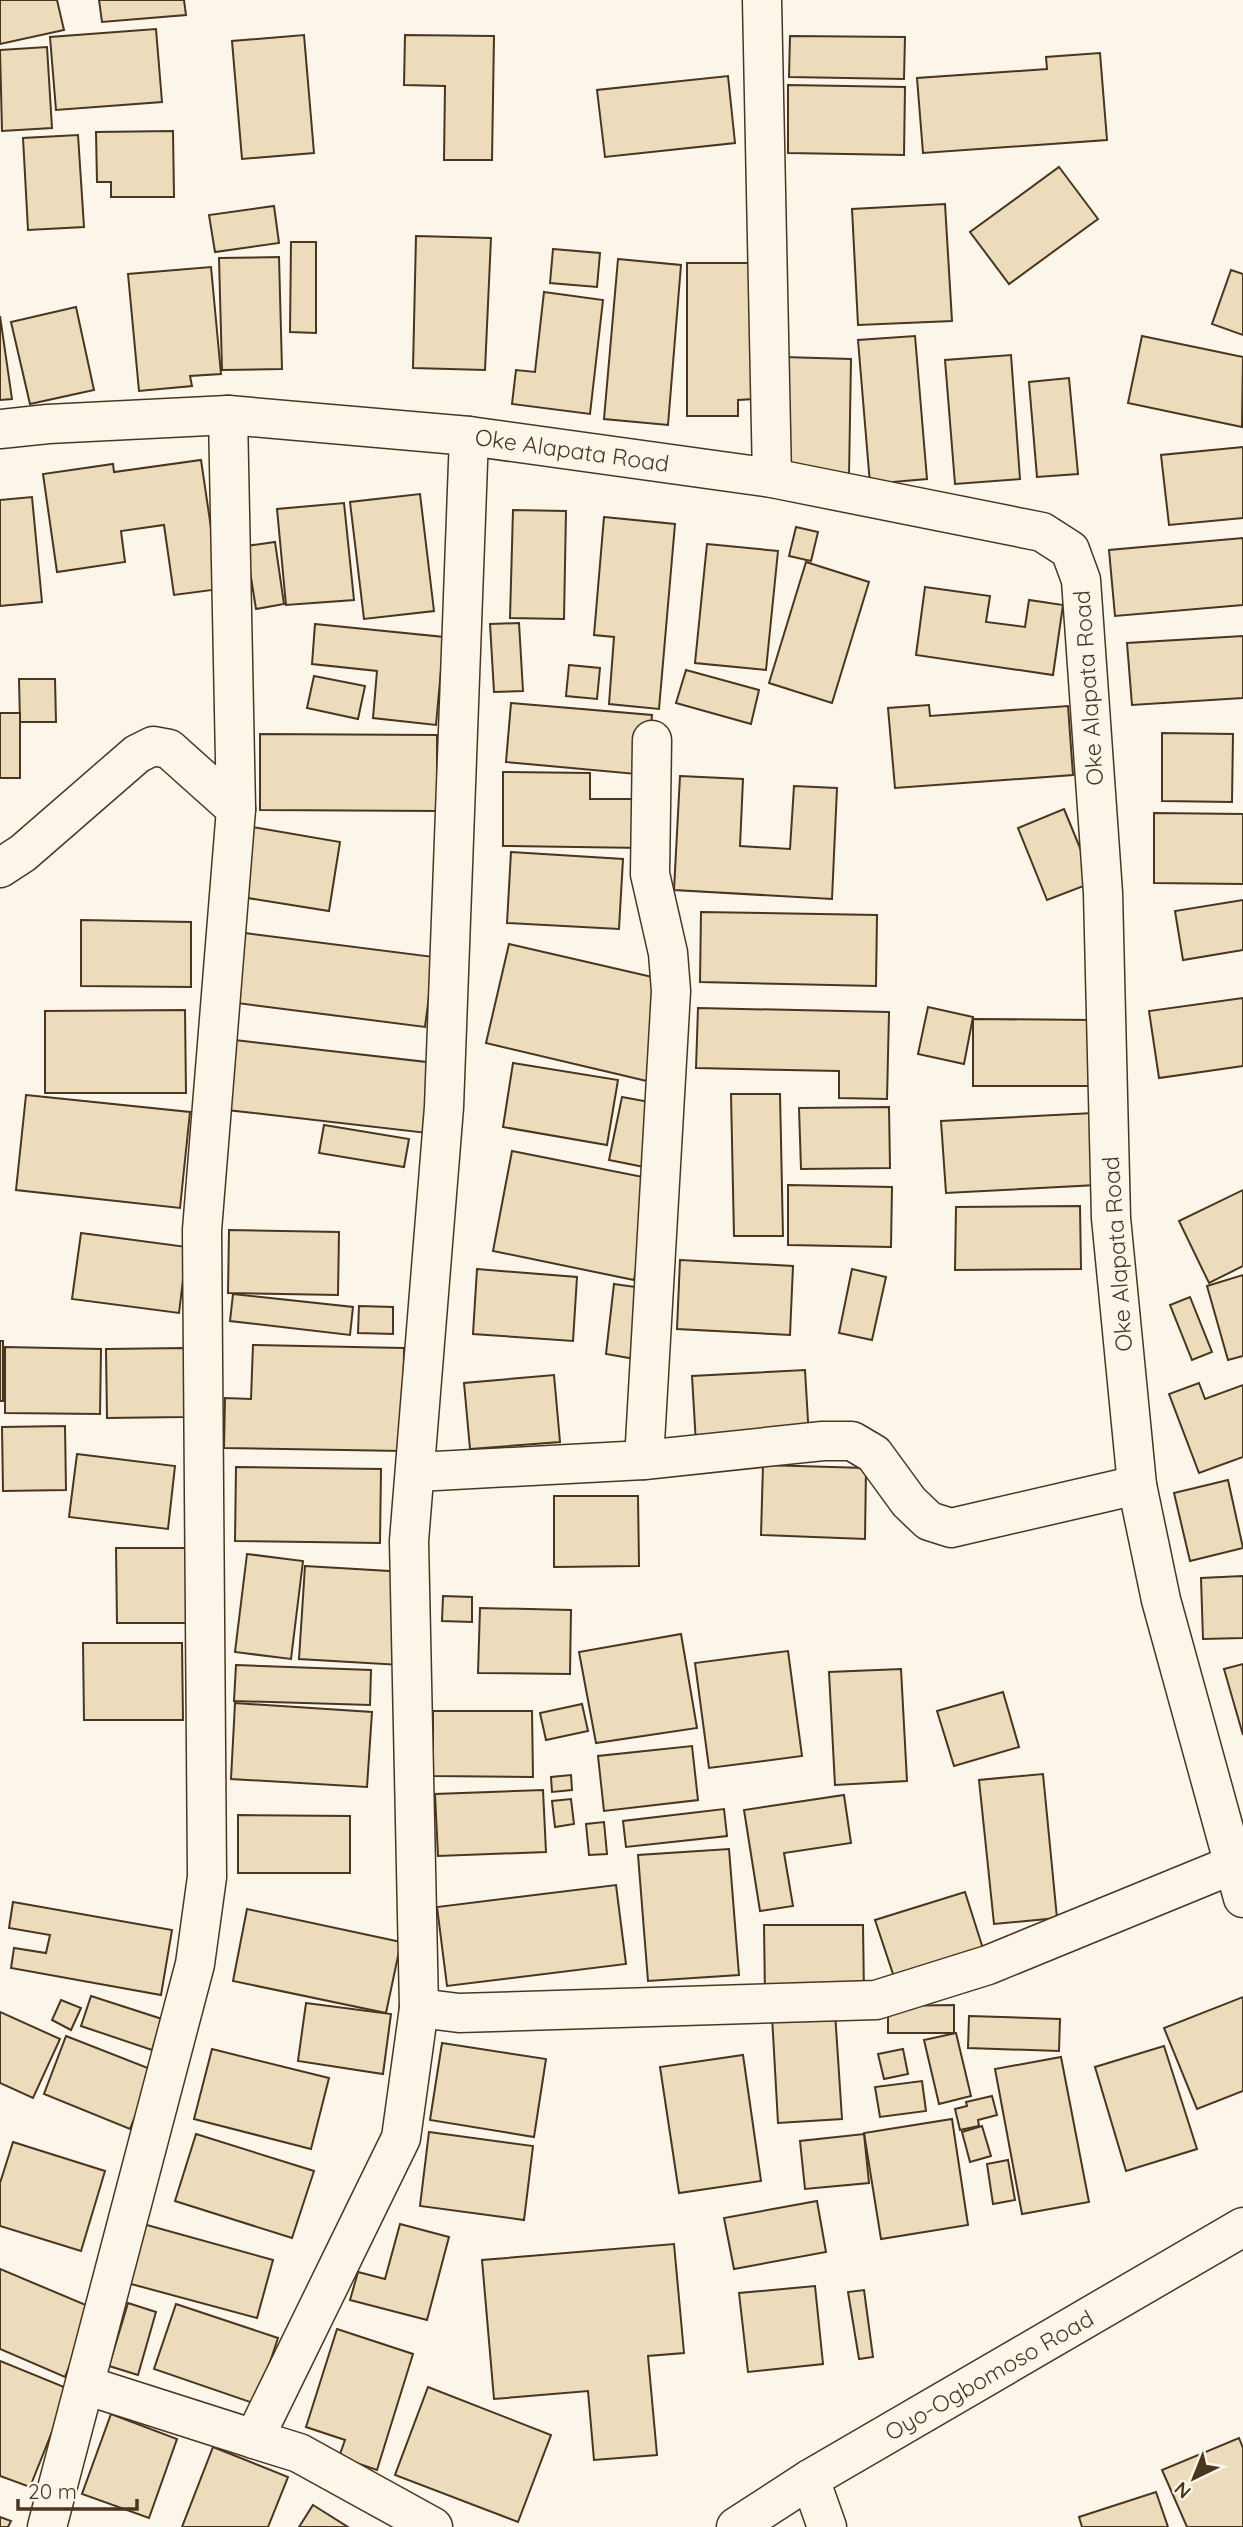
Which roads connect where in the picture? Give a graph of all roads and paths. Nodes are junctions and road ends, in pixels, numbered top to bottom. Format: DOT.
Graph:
graph roads {
  1 [pos="762,0"];
  2 [pos="228,415"];
  3 [pos="0,429"];
  4 [pos="469,436"];
  5 [pos="772,478"];
  6 [pos="652,740"];
  7 [pos="236,809"];
  8 [pos="0,868"];
  9 [pos="644,1460"];
  10 [pos="417,1472"];
  11 [pos="1137,1485"];
  12 [pos="1238,1882"];
  13 [pos="419,2008"];
  14 [pos="1243,2227"];
  15 [pos="85,2385"];
  16 [pos="254,2439"];
  17 [pos="810,2479"];
  18 [pos="47,2527"];
  19 [pos="433,2527"];
  20 [pos="736,2527"];
  21 [pos="827,2527"];
  1 -- 5 [label="main road"];
  2 -- 3 [label="main road, Oke Alapata Road"];
  2 -- 4 [label="main road, Oke Alapata Road"];
  2 -- 7 [label="main road"];
  4 -- 5 [label="main road, Oke Alapata Road"];
  4 -- 10 [label="main road"];
  5 -- 11 [label="main road, Oke Alapata Road"];
  6 -- 9 [label="main road"];
  7 -- 8 [label="main road"];
  7 -- 15 [label="main road"];
  9 -- 10 [label="main road"];
  9 -- 11 [label="main road"];
  10 -- 13 [label="main road"];
  11 -- 12 [label="main road, Oke Alapata Road"];
  12 -- 13 [label="main road"];
  13 -- 16 [label="main road"];
  14 -- 17 [label="main road, Oyo-Ogbomoso Road"];
  15 -- 16 [label="main road"];
  15 -- 18 [label="main road"];
  16 -- 19 [label="main road"];
  17 -- 20 [label="main road, Oyo-Ogbomoso Road"];
  17 -- 21 [label="main road"];
}
